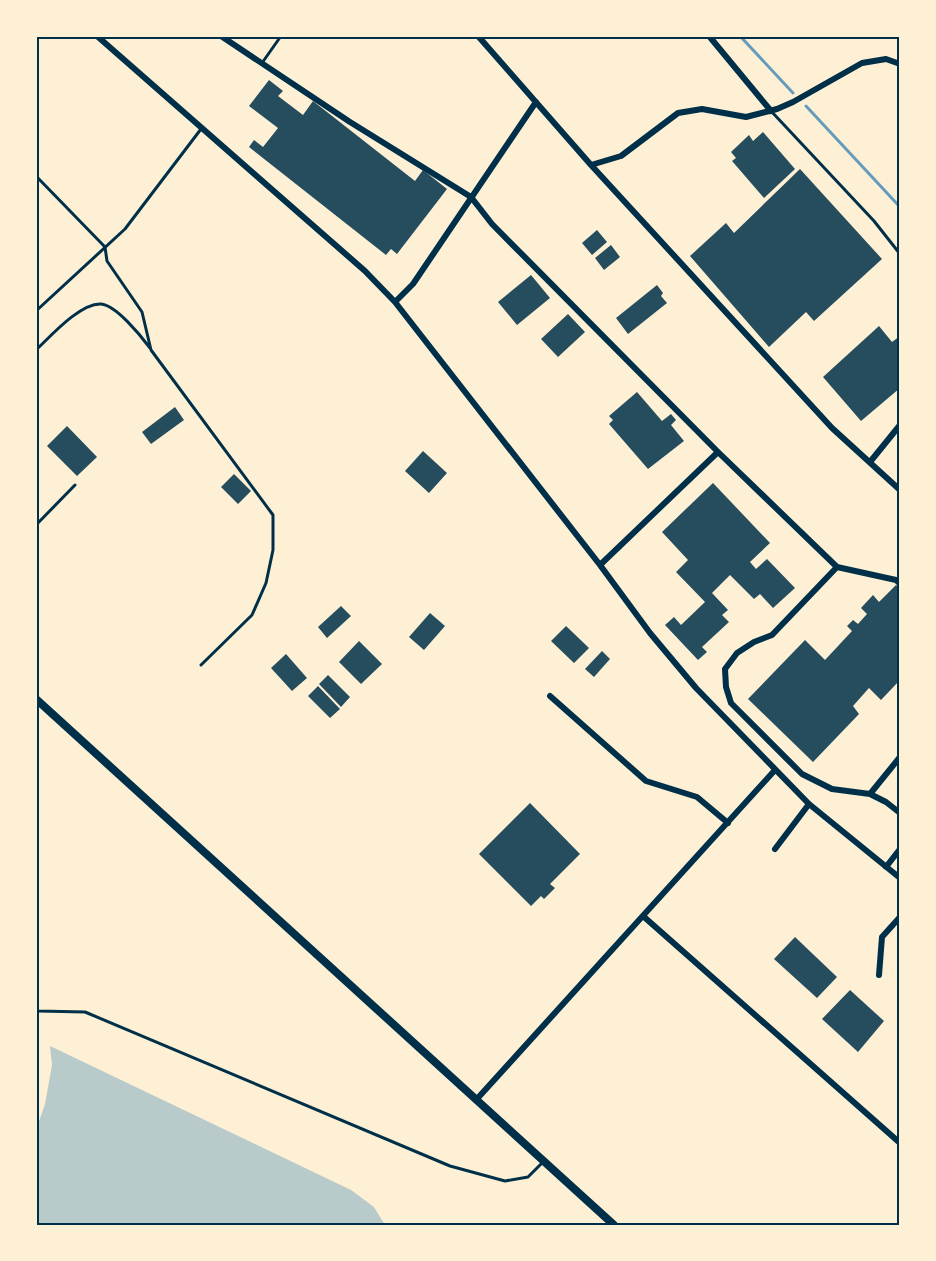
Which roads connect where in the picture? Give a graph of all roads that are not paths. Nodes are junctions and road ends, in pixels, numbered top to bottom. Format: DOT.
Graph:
graph roads {
  1 [pos="98,36"];
  2 [pos="221,36"];
  3 [pos="282,36"];
  4 [pos="478,36"];
  5 [pos="709,36"];
  6 [pos="106,38"];
  7 [pos="262,63"];
  8 [pos="900,64"];
  9 [pos="536,102"];
  10 [pos="771,111"];
  11 [pos="202,128"];
  12 [pos="591,165"];
  13 [pos="36,177"];
  14 [pos="471,197"];
  15 [pos="105,247"];
  16 [pos="900,254"];
  17 [pos="394,302"];
  18 [pos="36,311"];
  19 [pos="36,350"];
  20 [pos="151,350"];
  21 [pos="900,425"];
  22 [pos="718,452"];
  23 [pos="870,462"];
  24 [pos="75,485"];
  25 [pos="900,490"];
  26 [pos="36,525"];
  27 [pos="600,565"];
  28 [pos="837,567"];
  29 [pos="900,584"];
  30 [pos="201,665"];
  31 [pos="550,696"];
  32 [pos="36,699"];
  33 [pos="900,757"];
  34 [pos="775,770"];
  35 [pos="870,794"];
  36 [pos="809,804"];
  37 [pos="900,813"];
  38 [pos="728,823"];
  39 [pos="776,849"];
  40 [pos="900,849"];
  41 [pos="885,867"];
  42 [pos="900,878"];
  43 [pos="644,916"];
  44 [pos="900,917"];
  45 [pos="879,975"];
  46 [pos="36,1009"];
  47 [pos="476,1100"];
  48 [pos="900,1143"];
  49 [pos="544,1162"];
  50 [pos="614,1225"];
  1 -- 6 [label="street"];
  2 -- 7 [label="street"];
  3 -- 7 [label="lane"];
  4 -- 9 [label="street"];
  5 -- 10 [label="street"];
  6 -- 11 [label="street"];
  7 -- 14 [label="street"];
  8 -- 10 [label="street"];
  9 -- 12 [label="street"];
  9 -- 14 [label="street"];
  10 -- 12 [label="street"];
  10 -- 16 [label="lane"];
  11 -- 15 [label="lane"];
  11 -- 17 [label="street"];
  12 -- 23 [label="street"];
  13 -- 15 [label="lane"];
  14 -- 17 [label="street"];
  14 -- 22 [label="street"];
  15 -- 18 [label="lane"];
  15 -- 20 [label="lane"];
  17 -- 27 [label="street"];
  19 -- 20 [label="lane"];
  20 -- 30 [label="lane"];
  21 -- 23 [label="street"];
  22 -- 27 [label="street"];
  22 -- 28 [label="street"];
  23 -- 25 [label="street"];
  24 -- 26 [label="lane"];
  27 -- 34 [label="street"];
  28 -- 29 [label="street"];
  28 -- 35 [label="street"];
  31 -- 38 [label="street"];
  32 -- 47 [label="street"];
  33 -- 35 [label="street"];
  34 -- 36 [label="street"];
  34 -- 38 [label="street"];
  35 -- 37 [label="street"];
  36 -- 39 [label="street"];
  36 -- 41 [label="street"];
  38 -- 43 [label="street"];
  40 -- 41 [label="street"];
  41 -- 42 [label="street"];
  43 -- 47 [label="street"];
  43 -- 48 [label="street"];
  44 -- 45 [label="street"];
  46 -- 49 [label="lane"];
  47 -- 49 [label="street"];
  49 -- 50 [label="street"];
}
